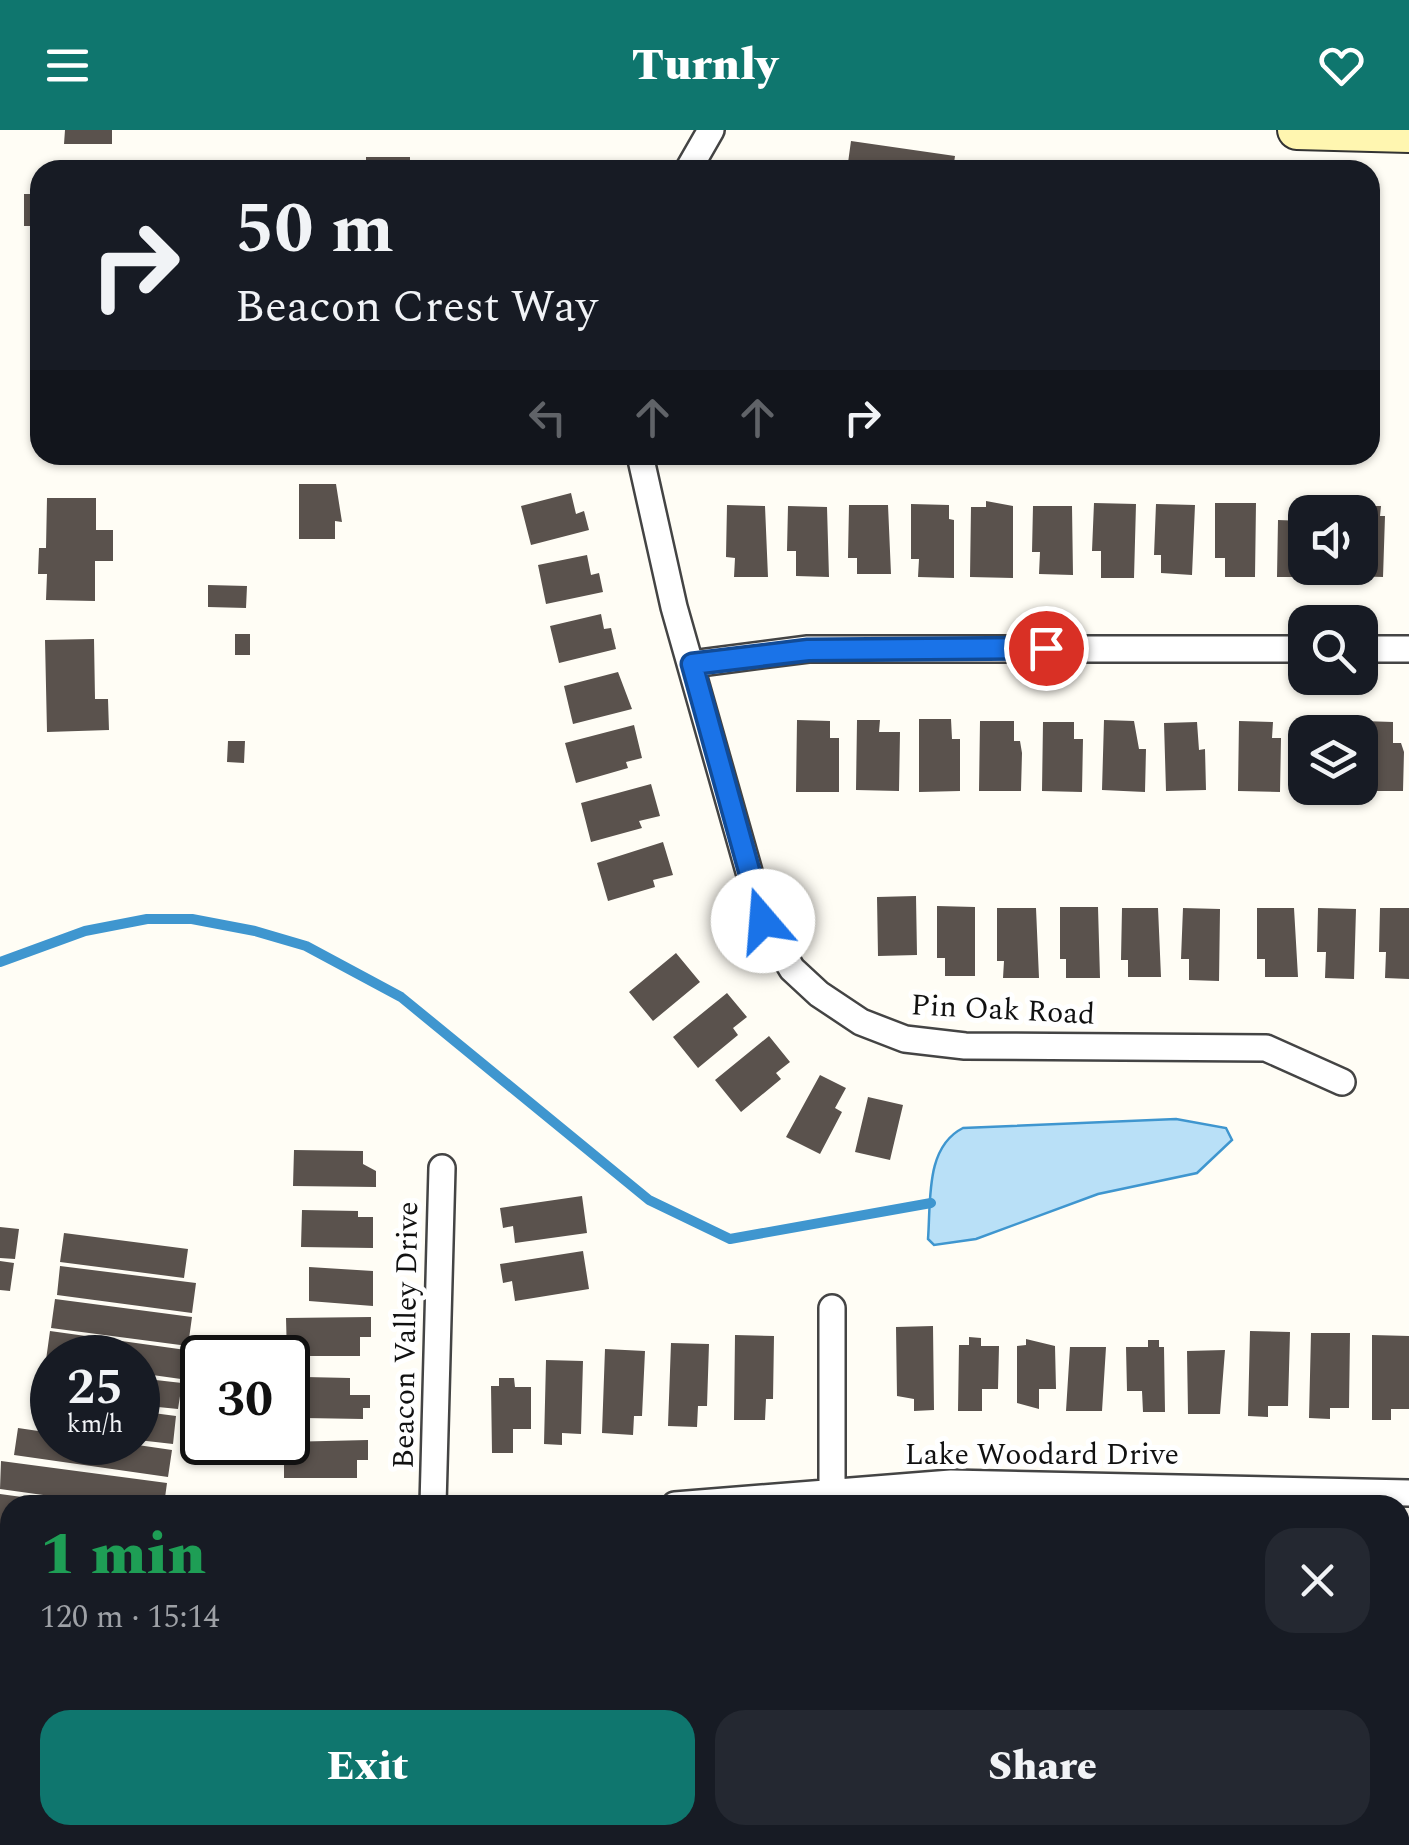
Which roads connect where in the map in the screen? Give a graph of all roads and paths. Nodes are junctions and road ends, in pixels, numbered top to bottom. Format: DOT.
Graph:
graph roads {
  1 [pos="711,130"];
  2 [pos="1297,130"];
  3 [pos="1409,133"];
  4 [pos="694,160"];
  5 [pos="642,465"];
  6 [pos="1288,649"];
  7 [pos="1378,649"];
  8 [pos="1409,649"];
  9 [pos="692,664"];
  10 [pos="1342,1082"];
  11 [pos="442,1168"];
  12 [pos="832,1308"];
  13 [pos="832,1489"];
  14 [pos="1409,1493"];
  15 [pos="433,1495"];
  16 [pos="773,1495"];
  1 -- 4 [label="street"];
  2 -- 3 [label="street"];
  5 -- 9 [label="street, Pin Oak Road"];
  6 -- 9 [label="street"];
  7 -- 8 [label="street"];
  9 -- 10 [label="street, Pin Oak Road"];
  11 -- 15 [label="street, Beacon Valley Drive"];
  12 -- 13 [label="street"];
  13 -- 14 [label="street, Lake Woodard Drive"];
  13 -- 16 [label="street, Lake Woodard Drive"];
}
